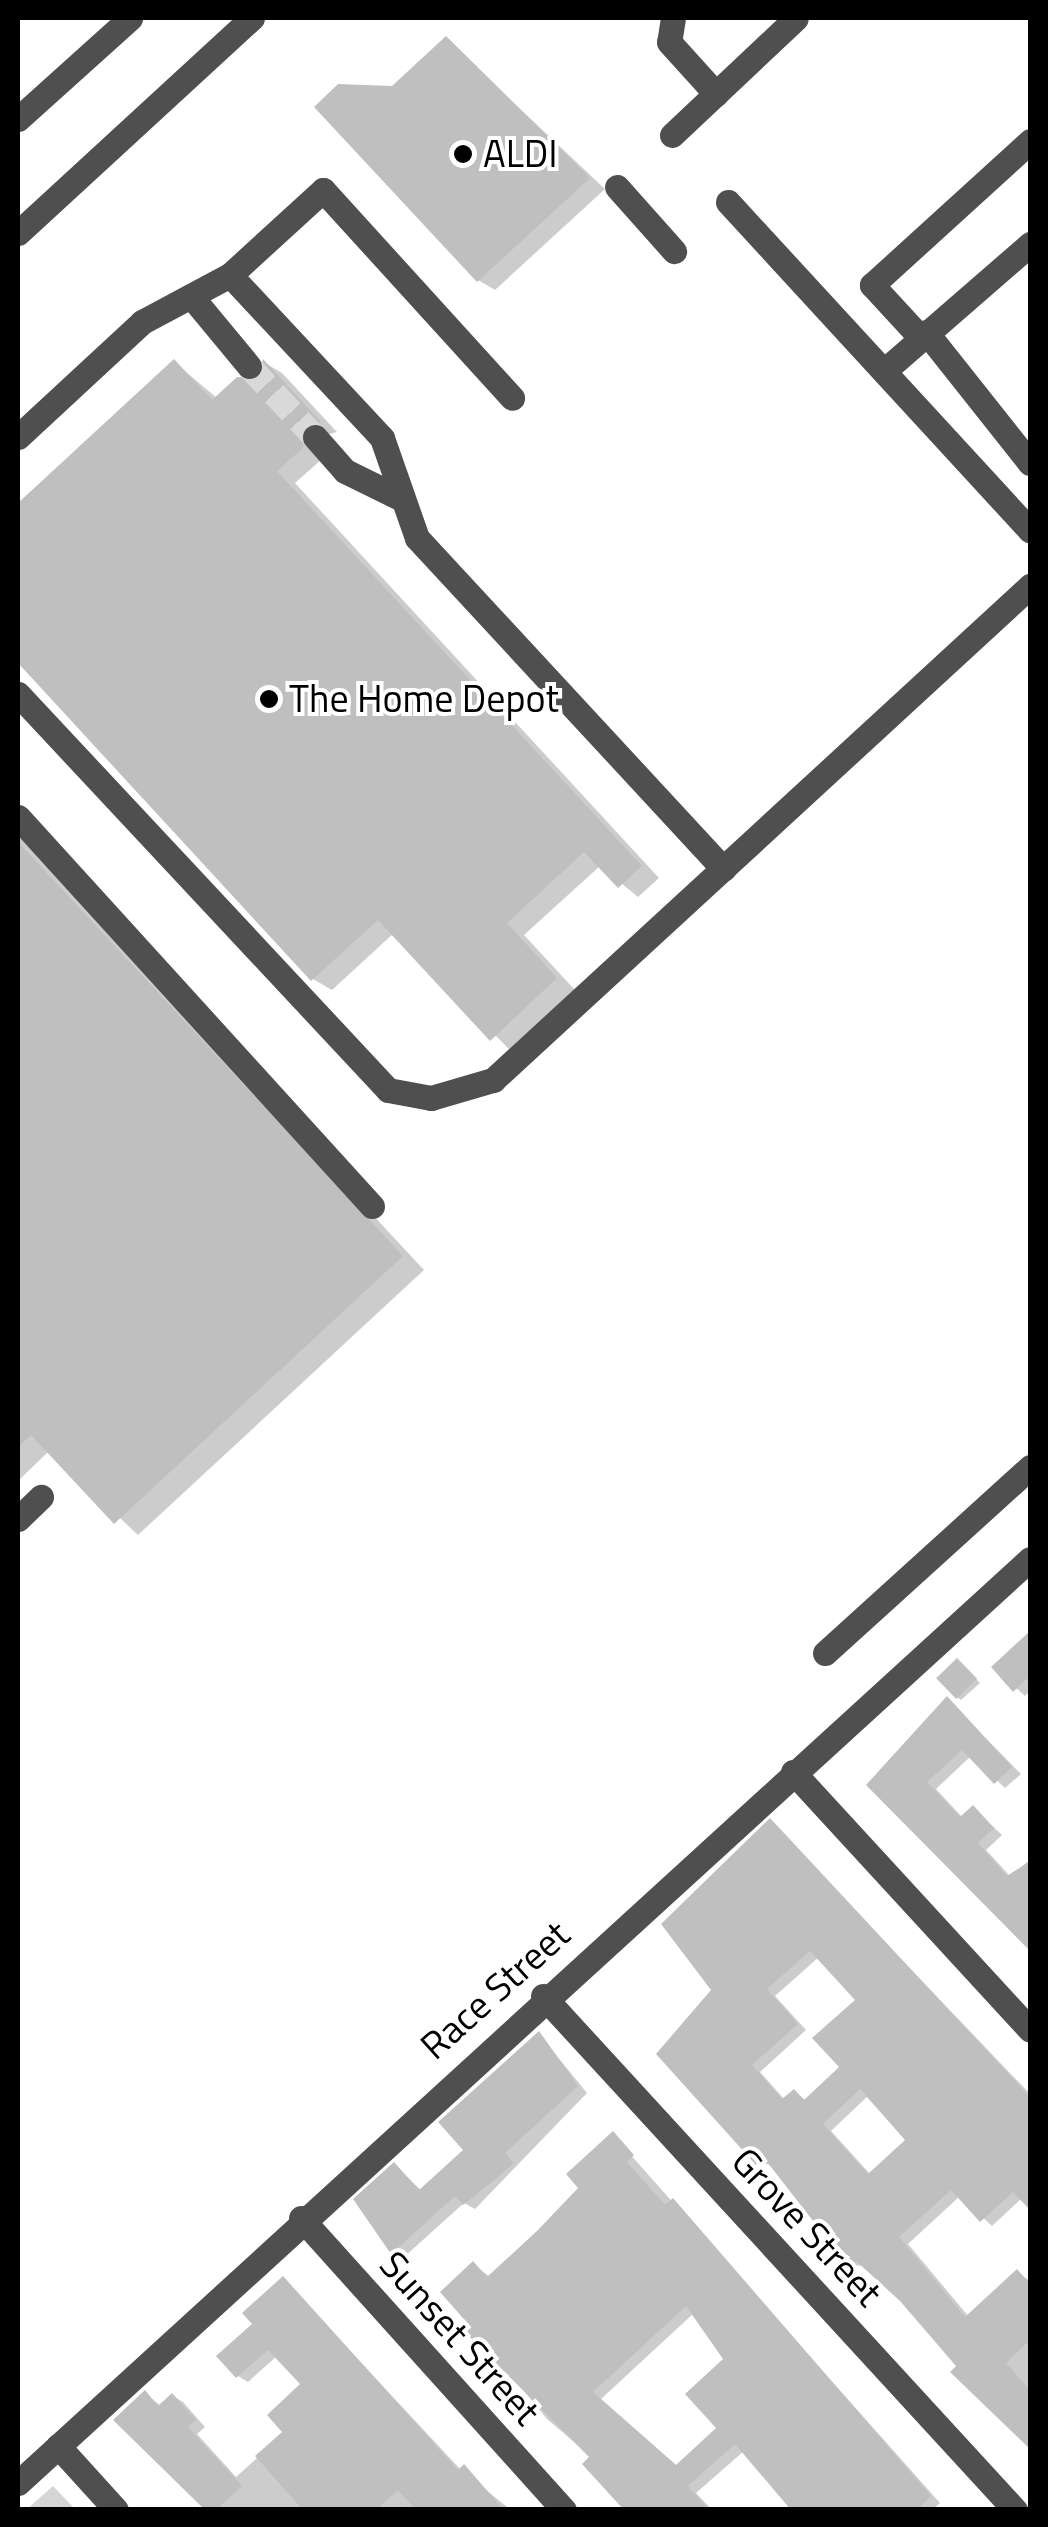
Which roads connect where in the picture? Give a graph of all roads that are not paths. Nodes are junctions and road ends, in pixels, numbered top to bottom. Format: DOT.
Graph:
graph roads {
  1 [pos="130,18"];
  2 [pos="252,18"];
  3 [pos="673,18"];
  4 [pos="796,18"];
  5 [pos="716,94"];
  6 [pos="18,120"];
  7 [pos="672,136"];
  8 [pos="1030,141"];
  9 [pos="617,187"];
  10 [pos="728,202"];
  11 [pos="1030,222"];
  12 [pos="18,233"];
  13 [pos="1030,244"];
  14 [pos="674,251"];
  15 [pos="1004,262"];
  16 [pos="230,275"];
  17 [pos="192,296"];
  18 [pos="923,335"];
  19 [pos="249,366"];
  20 [pos="884,371"];
  21 [pos="512,398"];
  22 [pos="18,437"];
  23 [pos="315,438"];
  24 [pos="1030,463"];
  25 [pos="402,499"];
  26 [pos="1030,530"];
  27 [pos="1030,586"];
  28 [pos="18,694"];
  29 [pos="18,817"];
  30 [pos="724,869"];
  31 [pos="372,1206"];
  32 [pos="1030,1466"];
  33 [pos="41,1497"];
  34 [pos="18,1519"];
  35 [pos="1030,1559"];
  36 [pos="826,1653"];
  37 [pos="793,1772"];
  38 [pos="544,1996"];
  39 [pos="1030,2030"];
  40 [pos="301,2218"];
  41 [pos="58,2446"];
  42 [pos="18,2482"];
  43 [pos="116,2510"];
  44 [pos="564,2510"];
  45 [pos="1016,2510"];
  1 -- 6 [label="street"];
  2 -- 12 [label="street"];
  3 -- 5 [label="street"];
  4 -- 5 [label="street"];
  5 -- 7 [label="street"];
  8 -- 18 [label="street"];
  9 -- 14 [label="street"];
  10 -- 20 [label="street"];
  11 -- 15 [label="street"];
  13 -- 15 [label="street"];
  15 -- 18 [label="street"];
  16 -- 17 [label="street"];
  16 -- 21 [label="street"];
  16 -- 25 [label="street"];
  17 -- 19 [label="street"];
  17 -- 22 [label="street"];
  18 -- 20 [label="street"];
  18 -- 24 [label="street"];
  20 -- 26 [label="street"];
  23 -- 25 [label="street"];
  25 -- 30 [label="street"];
  27 -- 30 [label="street"];
  28 -- 30 [label="street"];
  29 -- 31 [label="street"];
  32 -- 36 [label="street"];
  33 -- 34 [label="street"];
  35 -- 37 [label="street, Race Street"];
  37 -- 38 [label="street, Race Street"];
  37 -- 39 [label="street"];
  38 -- 40 [label="street, Race Street"];
  38 -- 45 [label="street, Grove Street"];
  40 -- 41 [label="street, Race Street"];
  40 -- 44 [label="street, Sunset Street"];
  41 -- 42 [label="street, Race Street"];
  41 -- 43 [label="street"];
}
